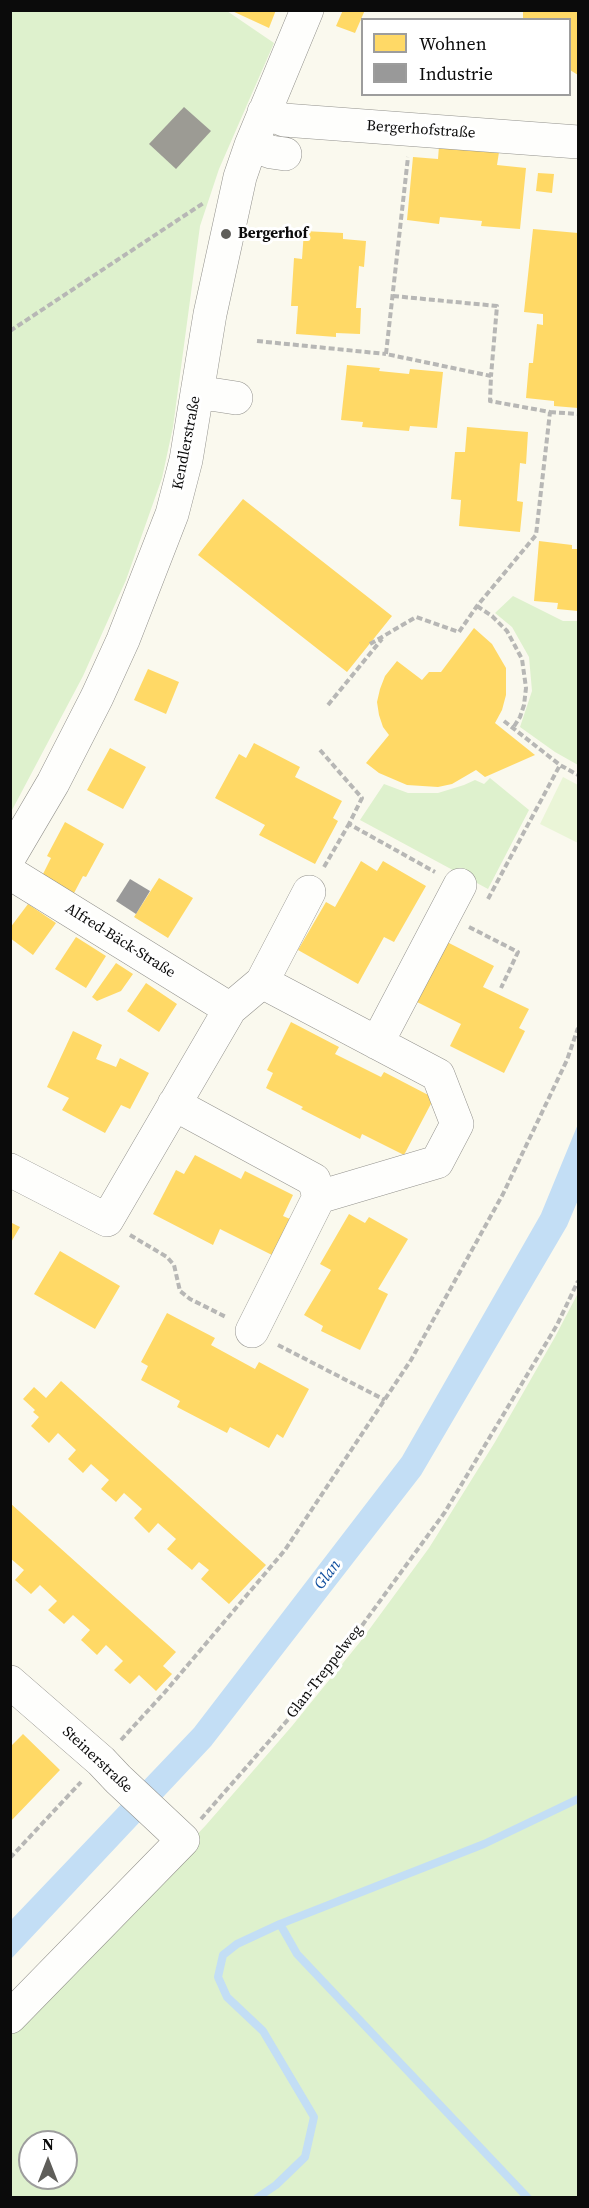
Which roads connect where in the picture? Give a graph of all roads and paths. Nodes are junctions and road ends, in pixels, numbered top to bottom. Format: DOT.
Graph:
graph roads {
  1 [pos="307,10"];
  2 [pos="264,112"];
  3 [pos="411,130"];
  4 [pos="579,142"];
  5 [pos="251,145"];
  6 [pos="285,154"];
  7 [pos="213,200"];
  8 [pos="393,296"];
  9 [pos="10,331"];
  10 [pos="257,341"];
  11 [pos="386,354"];
  12 [pos="491,376"];
  13 [pos="197,392"];
  14 [pos="236,398"];
  15 [pos="549,412"];
  16 [pos="579,414"];
  17 [pos="477,606"];
  18 [pos="384,636"];
  19 [pos="370,644"];
  20 [pos="328,705"];
  21 [pos="504,721"];
  22 [pos="513,728"];
  23 [pos="320,750"];
  24 [pos="560,765"];
  25 [pos="579,775"];
  26 [pos="349,824"];
  27 [pos="10,856"];
  28 [pos="10,873"];
  29 [pos="460,885"];
  30 [pos="309,892"];
  31 [pos="483,908"];
  32 [pos="478,918"];
  33 [pos="458,922"];
  34 [pos="262,982"];
  35 [pos="501,988"];
  36 [pos="230,1010"];
  37 [pos="579,1028"];
  38 [pos="377,1043"];
  39 [pos="174,1104"];
  40 [pos="10,1170"];
  41 [pos="320,1197"];
  42 [pos="579,1281"];
  43 [pos="252,1331"];
  44 [pos="10,1682"];
  45 [pos="109,1770"];
  46 [pos="179,1837"];
  47 [pos="10,1858"];
  48 [pos="10,2017"];
  1 -- 2 [label="street, Kendlerstraße"];
  2 -- 3 [label="street, Bergerhofstraße"];
  2 -- 5 [label="street, Kendlerstraße"];
  3 -- 4 [label="street, Bergerhofstraße"];
  3 -- 8 [label="path"];
  5 -- 6 [label="street"];
  5 -- 13 [label="street, Kendlerstraße"];
  7 -- 9 [label="path"];
  8 -- 11 [label="path"];
  8 -- 12 [label="path"];
  10 -- 11 [label="path"];
  11 -- 12 [label="path"];
  12 -- 15 [label="path"];
  13 -- 14 [label="street"];
  13 -- 27 [label="street, Kendlerstraße"];
  15 -- 16 [label="path"];
  15 -- 17 [label="path"];
  17 -- 18 [label="path"];
  17 -- 22 [label="path"];
  18 -- 19 [label="path"];
  18 -- 20 [label="path"];
  21 -- 22 [label="path"];
  22 -- 24 [label="path"];
  23 -- 26 [label="path"];
  24 -- 25 [label="path"];
  24 -- 31 [label="path"];
  26 -- 29 [label="path"];
  26 -- 30 [label="path"];
  28 -- 36 [label="street, Alfred-Bäck-Straße"];
  29 -- 33 [label="street"];
  30 -- 34 [label="street"];
  32 -- 33 [label="path"];
  33 -- 35 [label="path"];
  33 -- 38 [label="street"];
  34 -- 36 [label="street"];
  34 -- 38 [label="street"];
  36 -- 39 [label="street"];
  37 -- 45 [label="path"];
  38 -- 41 [label="street"];
  39 -- 40 [label="street"];
  39 -- 41 [label="street"];
  41 -- 43 [label="street"];
  42 -- 46 [label="path, Glan-Treppelweg"];
  44 -- 45 [label="street, Steinerstraße"];
  45 -- 46 [label="street, Steinerstraße"];
  45 -- 47 [label="path"];
  46 -- 48 [label="street"];
}
